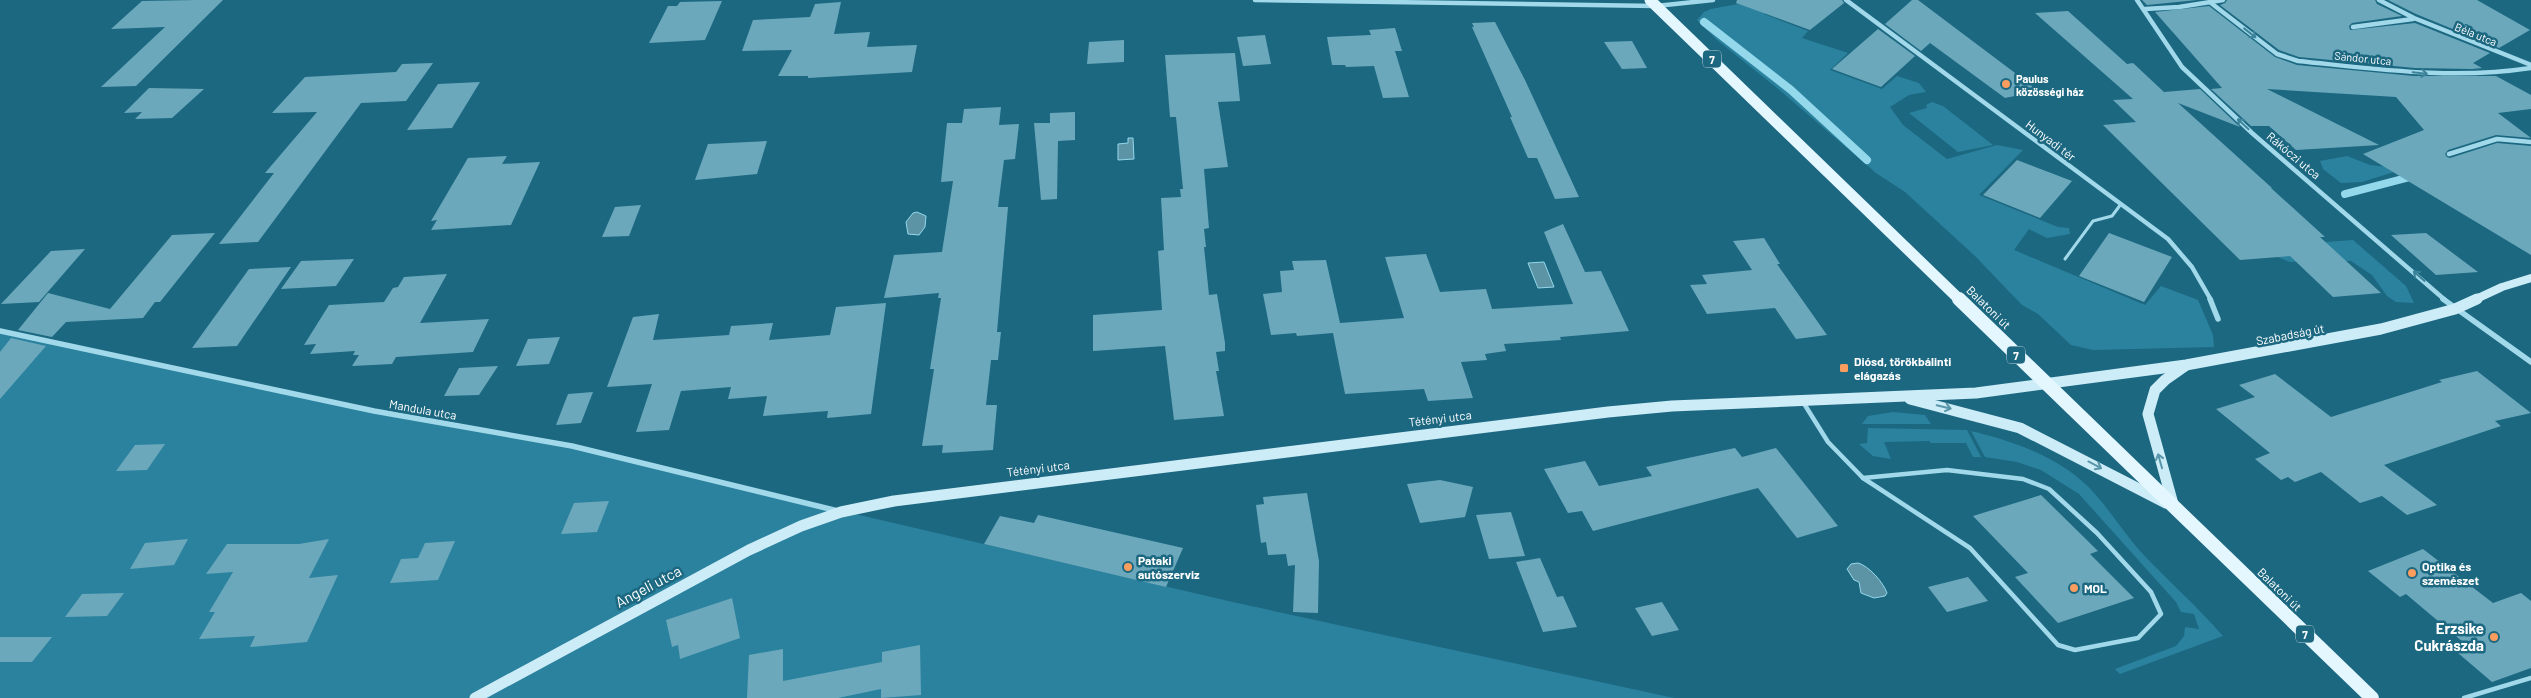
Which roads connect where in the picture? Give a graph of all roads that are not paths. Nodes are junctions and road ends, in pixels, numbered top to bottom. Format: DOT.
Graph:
graph roads {
  1 [pos="1255,0"];
  2 [pos="1378,0"];
  3 [pos="1713,0"];
  4 [pos="1846,0"];
  5 [pos="2137,0"];
  6 [pos="2223,0"];
  7 [pos="2379,0"];
  8 [pos="1493,2"];
  9 [pos="2211,2"];
  10 [pos="1653,3"];
  11 [pos="2145,9"];
  12 [pos="2414,18"];
  13 [pos="2353,28"];
  14 [pos="2531,67"];
  15 [pos="2531,142"];
  16 [pos="2449,154"];
  17 [pos="2121,204"];
  18 [pos="2065,259"];
  19 [pos="2531,278"];
  20 [pos="2455,309"];
  21 [pos="2218,318"];
  22 [pos="0,330"];
  23 [pos="2531,362"];
  24 [pos="2186,365"];
  25 [pos="2045,384"];
  26 [pos="1897,396"];
  27 [pos="1802,401"];
  28 [pos="1863,478"];
  29 [pos="2174,508"];
  30 [pos="841,512"];
  31 [pos="2531,678"];
  32 [pos="475,698"];
  33 [pos="2372,698"];
  34 [pos="2464,698"];
  1 -- 2 [label="street"];
  2 -- 8 [label="street"];
  3 -- 10 [label="street"];
  4 -- 17 [label="street, Hunyadi tér"];
  5 -- 11 [label="street, Rákóczi utca"];
  6 -- 9 [label="street"];
  7 -- 12 [label="street, Béla utca"];
  8 -- 10 [label="street"];
  9 -- 11 [label="street"];
  9 -- 14 [label="street, Sándor utca, one-way"];
  10 -- 25 [label="main road, Balatoni út / 7"];
  20 -- 11 [label="street, Rákóczi utca, one-way"];
  12 -- 13 [label="street"];
  12 -- 14 [label="street, Béla utca"];
  15 -- 16 [label="street"];
  17 -- 18 [label="lane"];
  17 -- 21 [label="street, Hunyadi tér"];
  19 -- 20 [label="street, Szabadság út"];
  20 -- 23 [label="street, Rákóczi utca"];
  20 -- 24 [label="street, Szabadság út"];
  22 -- 30 [label="street, Mandula utca"];
  24 -- 25 [label="street, Szabadság út"];
  29 -- 24 [label="street, one-way"];
  25 -- 26 [label="street, Tétényi utca"];
  25 -- 29 [label="main road, Balatoni út / 7"];
  26 -- 27 [label="street, Tétényi utca"];
  26 -- 29 [label="street, one-way"];
  27 -- 28 [label="lane"];
  27 -- 30 [label="street, Tétényi utca"];
  28 -- 28 [label="lane"];
  29 -- 33 [label="main road, Balatoni út / 7"];
  30 -- 32 [label="street, Angeli utca"];
  31 -- 34 [label="lane"];
}
